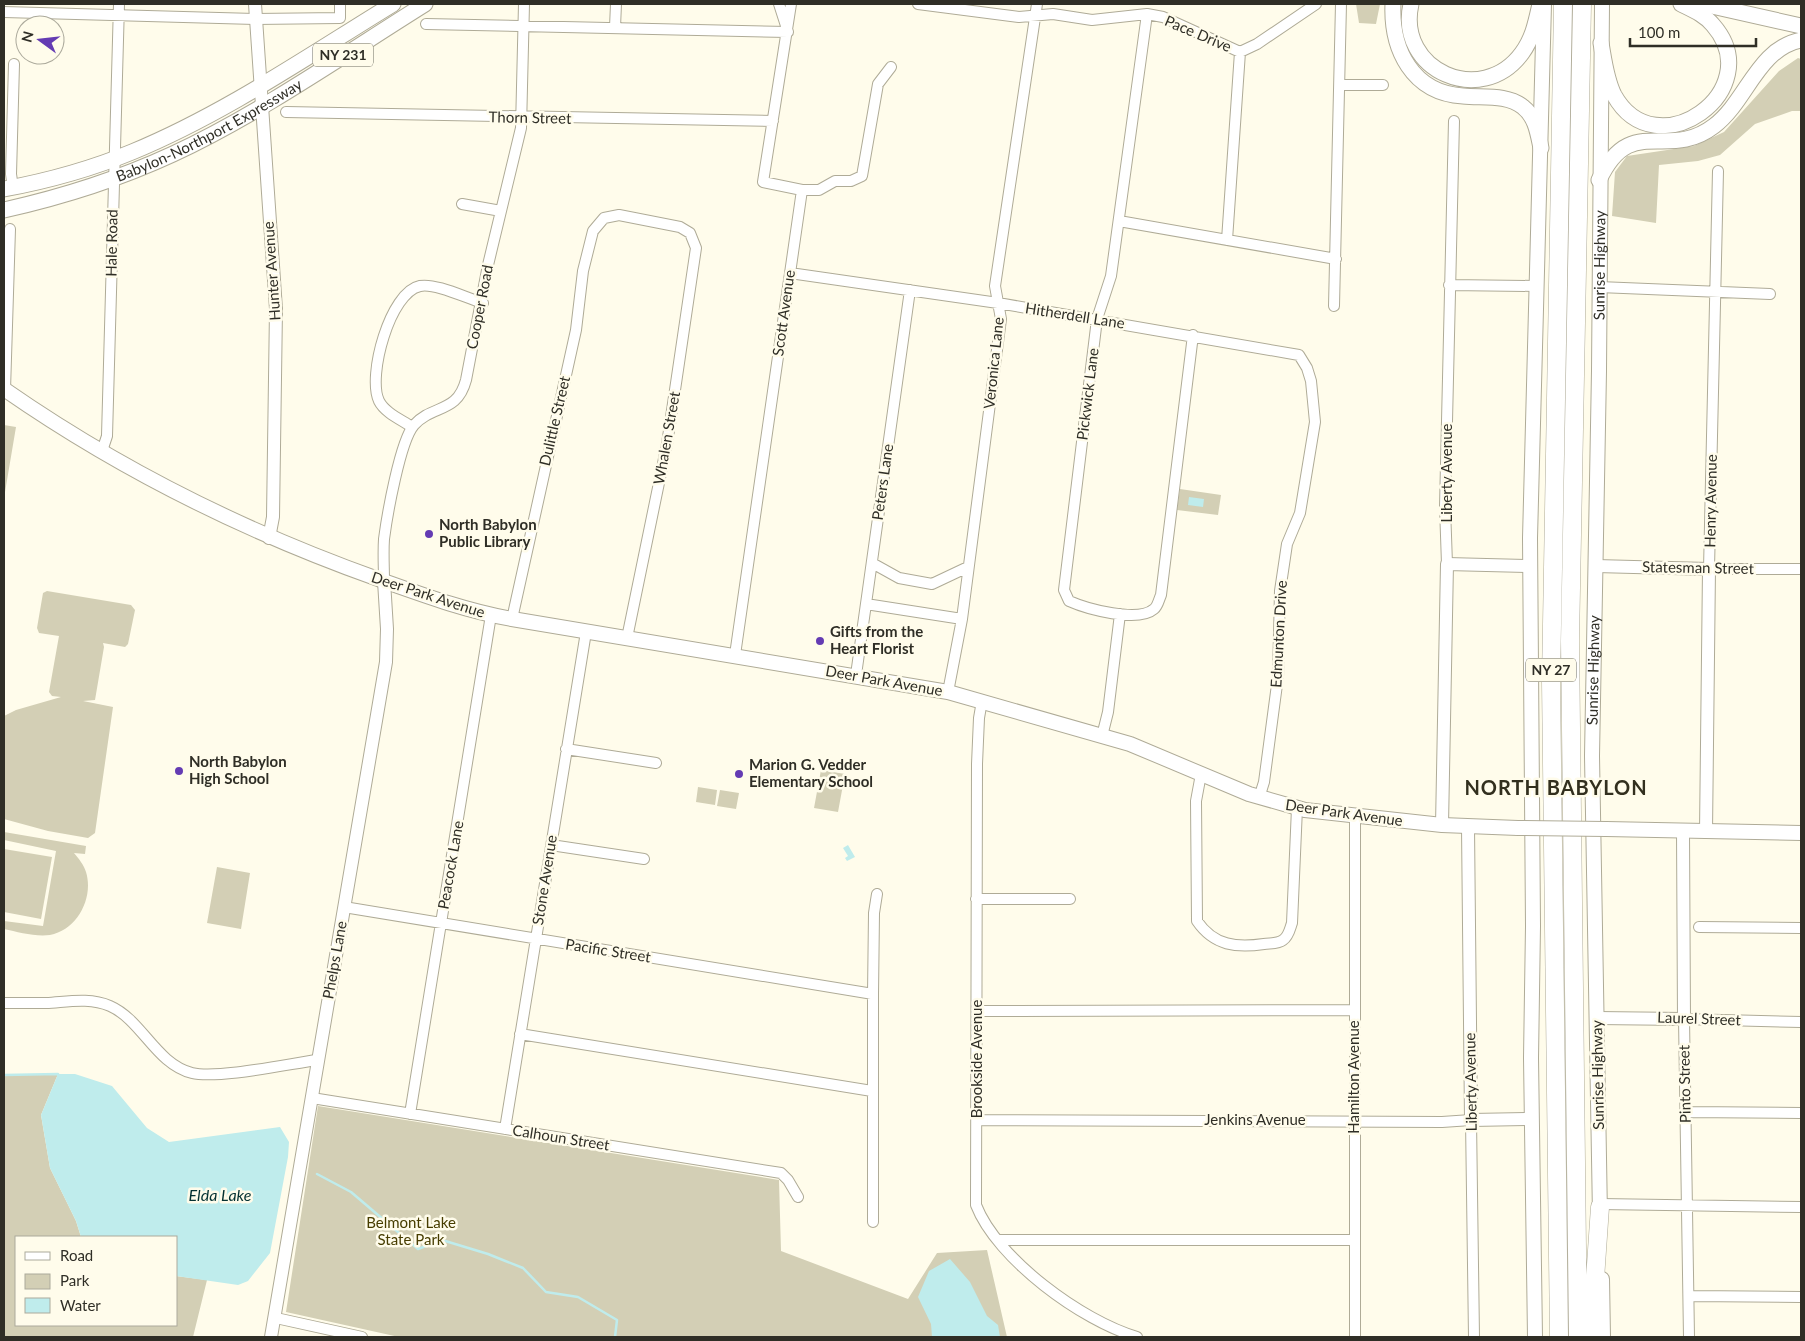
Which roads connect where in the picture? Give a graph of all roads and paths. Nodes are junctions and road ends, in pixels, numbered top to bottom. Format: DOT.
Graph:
graph roads {
  1 [pos="119,4"];
  2 [pos="255,4"];
  3 [pos="340,4"];
  4 [pos="393,4"];
  5 [pos="425,4"];
  6 [pos="524,4"];
  7 [pos="616,4"];
  8 [pos="778,4"];
  9 [pos="791,4"];
  10 [pos="918,4"];
  11 [pos="1037,4"];
  12 [pos="1316,4"];
  13 [pos="1341,4"];
  14 [pos="1393,4"];
  15 [pos="1411,4"];
  16 [pos="1542,4"];
  17 [pos="1563,4"];
  18 [pos="1582,4"];
  19 [pos="1602,4"];
  20 [pos="1682,4"];
  21 [pos="1703,4"];
  22 [pos="30,8"];
  23 [pos="4,12"];
  24 [pos="1147,14"];
  25 [pos="119,16"];
  26 [pos="1035,16"];
  27 [pos="255,19"];
  28 [pos="426,24"];
  29 [pos="524,25"];
  30 [pos="1801,26"];
  31 [pos="615,27"];
  32 [pos="788,32"];
  33 [pos="1801,40"];
  34 [pos="1601,43"];
  35 [pos="1240,52"];
  36 [pos="14,64"];
  37 [pos="891,67"];
  38 [pos="1340,85"];
  39 [pos="1383,85"];
  40 [pos="260,86"];
  41 [pos="261,105"];
  42 [pos="286,112"];
  43 [pos="522,118"];
  44 [pos="773,121"];
  45 [pos="1454,121"];
  46 [pos="1541,148"];
  47 [pos="114,159"];
  48 [pos="1718,170"];
  49 [pos="114,179"];
  50 [pos="1599,180"];
  51 [pos="8,189"];
  52 [pos="802,190"];
  53 [pos="462,204"];
  54 [pos="4,210"];
  55 [pos="501,211"];
  56 [pos="1118,221"];
  57 [pos="597,223"];
  58 [pos="10,229"];
  59 [pos="1227,240"];
  60 [pos="1336,259"];
  61 [pos="790,273"];
  62 [pos="1449,285"];
  63 [pos="1535,286"];
  64 [pos="1600,287"];
  65 [pos="910,290"];
  66 [pos="1714,290"];
  67 [pos="1770,294"];
  68 [pos="482,302"];
  69 [pos="998,303"];
  70 [pos="1334,306"];
  71 [pos="1097,319"];
  72 [pos="1193,336"];
  73 [pos="1299,355"];
  74 [pos="5,390"];
  75 [pos="412,427"];
  76 [pos="102,451"];
  77 [pos="269,538"];
  78 [pos="872,563"];
  79 [pos="1447,564"];
  80 [pos="1530,566"];
  81 [pos="1596,566"];
  82 [pos="968,567"];
  83 [pos="1709,569"];
  84 [pos="1801,569"];
  85 [pos="384,581"];
  86 [pos="866,604"];
  87 [pos="1120,614"];
  88 [pos="491,615"];
  89 [pos="512,619"];
  90 [pos="962,619"];
  91 [pos="586,632"];
  92 [pos="627,638"];
  93 [pos="735,655"];
  94 [pos="856,675"];
  95 [pos="948,692"];
  96 [pos="982,701"];
  97 [pos="1102,736"];
  98 [pos="566,749"];
  99 [pos="656,763"];
  100 [pos="1201,774"];
  101 [pos="1259,798"];
  102 [pos="1297,808"];
  103 [pos="1355,817"];
  104 [pos="1442,825"];
  105 [pos="1468,827"];
  106 [pos="1683,831"];
  107 [pos="1706,832"];
  108 [pos="1801,833"];
  109 [pos="551,844"];
  110 [pos="644,860"];
  111 [pos="877,894"];
  112 [pos="976,899"];
  113 [pos="1070,899"];
  114 [pos="344,907"];
  115 [pos="441,924"];
  116 [pos="1699,927"];
  117 [pos="1801,928"];
  118 [pos="536,940"];
  119 [pos="872,994"];
  120 [pos="4,1003"];
  121 [pos="1354,1010"];
  122 [pos="977,1011"];
  123 [pos="1597,1018"];
  124 [pos="1684,1019"];
  125 [pos="1801,1022"];
  126 [pos="520,1034"];
  127 [pos="317,1060"];
  128 [pos="872,1091"];
  129 [pos="312,1098"];
  130 [pos="1686,1112"];
  131 [pos="1801,1113"];
  132 [pos="410,1114"];
  133 [pos="1532,1119"];
  134 [pos="977,1120"];
  135 [pos="1354,1120"];
  136 [pos="1471,1120"];
  137 [pos="505,1129"];
  138 [pos="798,1197"];
  139 [pos="1688,1205"];
  140 [pos="1600,1206"];
  141 [pos="1801,1206"];
  142 [pos="873,1222"];
  143 [pos="998,1240"];
  144 [pos="1354,1240"];
  145 [pos="1689,1296"];
  146 [pos="1801,1297"];
  147 [pos="276,1318"];
  148 [pos="271,1337"];
  149 [pos="362,1337"];
  150 [pos="1137,1337"];
  151 [pos="1355,1337"];
  152 [pos="1474,1337"];
  153 [pos="1535,1337"];
  154 [pos="1559,1337"];
  155 [pos="1578,1337"];
  156 [pos="1591,1337"];
  157 [pos="1603,1337"];
  158 [pos="1689,1337"];
  1 -- 25 [label="street, Hale Road"];
  2 -- 27 [label="street, Hunter Avenue"];
  3 -- 27 [label="street"];
  4 -- 40 [label="main road, Babylon-Northport Expressway / NY 231"];
  5 -- 41 [label="main road, Babylon-Northport Expressway / NY 231"];
  6 -- 29 [label="street, Cooper Road"];
  7 -- 31 [label="street"];
  8 -- 32 [label="street"];
  9 -- 32 [label="street"];
  10 -- 26 [label="street, Pace Drive"];
  11 -- 26 [label="street, Veronica Lane"];
  12 -- 35 [label="street, Pace Drive"];
  13 -- 38 [label="street"];
  14 -- 46 [label="main road"];
  15 -- 16 [label="main road"];
  16 -- 46 [label="main road"];
  17 -- 154 [label="highway, NY 27"];
  18 -- 155 [label="highway, Sunrise Highway / NY 27"];
  19 -- 34 [label="main road, Sunrise Highway"];
  20 -- 34 [label="main road"];
  21 -- 30 [label="main road"];
  22 -- 23 [label="street"];
  22 -- 25 [label="street"];
  24 -- 26 [label="street, Pace Drive"];
  24 -- 35 [label="street, Pace Drive"];
  24 -- 56 [label="street, Pickwick Lane"];
  25 -- 27 [label="street"];
  25 -- 47 [label="street, Hale Road"];
  26 -- 69 [label="street, Veronica Lane"];
  27 -- 40 [label="street, Hunter Avenue"];
  28 -- 29 [label="street"];
  29 -- 31 [label="street"];
  29 -- 43 [label="street, Cooper Road"];
  31 -- 32 [label="street"];
  32 -- 44 [label="street"];
  33 -- 50 [label="main road"];
  34 -- 50 [label="main road, Sunrise Highway"];
  35 -- 59 [label="street"];
  36 -- 51 [label="street"];
  37 -- 52 [label="street"];
  38 -- 39 [label="street"];
  38 -- 60 [label="street"];
  40 -- 41 [label="street, Hunter Avenue"];
  40 -- 47 [label="main road, Babylon-Northport Expressway / NY 231"];
  41 -- 49 [label="main road, Babylon-Northport Expressway / NY 231"];
  41 -- 77 [label="street, Hunter Avenue"];
  42 -- 43 [label="street, Thorn Street"];
  43 -- 44 [label="street, Thorn Street"];
  43 -- 55 [label="street, Cooper Road"];
  44 -- 52 [label="street"];
  45 -- 62 [label="street, Liberty Avenue"];
  46 -- 63 [label="main road"];
  47 -- 49 [label="street, Hale Road"];
  47 -- 51 [label="main road, Babylon-Northport Expressway / NY 231"];
  48 -- 66 [label="street, Henry Avenue"];
  49 -- 54 [label="main road, Babylon-Northport Expressway / NY 231"];
  49 -- 76 [label="street, Hale Road"];
  50 -- 64 [label="main road, Sunrise Highway"];
  52 -- 61 [label="street, Scott Avenue"];
  53 -- 55 [label="street"];
  55 -- 68 [label="street, Cooper Road"];
  56 -- 59 [label="street"];
  56 -- 71 [label="street, Pickwick Lane"];
  57 -- 89 [label="street, Dulittle Street"];
  57 -- 92 [label="street, Whalen Street"];
  58 -- 74 [label="street"];
  59 -- 60 [label="street"];
  60 -- 70 [label="street"];
  61 -- 65 [label="street, Hitherdell Lane"];
  61 -- 93 [label="street, Scott Avenue"];
  62 -- 63 [label="street"];
  62 -- 79 [label="street, Liberty Avenue"];
  63 -- 80 [label="main road"];
  64 -- 66 [label="street"];
  64 -- 81 [label="main road, Sunrise Highway"];
  65 -- 69 [label="street, Hitherdell Lane"];
  65 -- 78 [label="street, Peters Lane"];
  66 -- 67 [label="street"];
  66 -- 83 [label="street, Henry Avenue"];
  68 -- 75 [label="street, Cooper Road"];
  68 -- 75 [label="street"];
  69 -- 71 [label="street, Hitherdell Lane"];
  69 -- 82 [label="street, Veronica Lane"];
  71 -- 72 [label="street, Hitherdell Lane"];
  71 -- 87 [label="street, Pickwick Lane"];
  72 -- 73 [label="street, Hitherdell Lane"];
  72 -- 87 [label="street, Pickwick Lane"];
  73 -- 101 [label="street, Edmunton Drive"];
  74 -- 76 [label="main road, Deer Park Avenue"];
  75 -- 85 [label="street"];
  76 -- 77 [label="main road, Deer Park Avenue"];
  77 -- 85 [label="main road, Deer Park Avenue"];
  78 -- 82 [label="street"];
  78 -- 86 [label="street, Peters Lane"];
  79 -- 80 [label="street"];
  79 -- 104 [label="street, Liberty Avenue"];
  80 -- 133 [label="main road"];
  81 -- 83 [label="street, Statesman Street"];
  81 -- 123 [label="main road, Sunrise Highway"];
  82 -- 90 [label="street, Veronica Lane"];
  83 -- 84 [label="street, Statesman Street"];
  83 -- 107 [label="street, Henry Avenue"];
  85 -- 88 [label="main road, Deer Park Avenue"];
  85 -- 114 [label="street, Phelps Lane"];
  86 -- 90 [label="street"];
  86 -- 94 [label="street, Peters Lane"];
  87 -- 97 [label="street"];
  88 -- 89 [label="main road, Deer Park Avenue"];
  88 -- 115 [label="street, Peacock Lane"];
  89 -- 91 [label="main road, Deer Park Avenue"];
  90 -- 95 [label="street, Veronica Lane"];
  91 -- 92 [label="main road, Deer Park Avenue"];
  91 -- 98 [label="street, Stone Avenue"];
  92 -- 93 [label="main road, Deer Park Avenue"];
  93 -- 94 [label="main road, Deer Park Avenue"];
  94 -- 95 [label="main road, Deer Park Avenue"];
  95 -- 96 [label="main road, Deer Park Avenue"];
  96 -- 97 [label="main road, Deer Park Avenue"];
  96 -- 112 [label="street, Brookside Avenue"];
  97 -- 100 [label="main road, Deer Park Avenue"];
  98 -- 99 [label="street"];
  98 -- 109 [label="street, Stone Avenue"];
  100 -- 101 [label="main road, Deer Park Avenue"];
  100 -- 102 [label="street"];
  101 -- 102 [label="main road, Deer Park Avenue"];
  102 -- 103 [label="main road, Deer Park Avenue"];
  103 -- 104 [label="main road, Deer Park Avenue"];
  103 -- 121 [label="street, Hamilton Avenue"];
  104 -- 105 [label="main road, Deer Park Avenue"];
  105 -- 106 [label="main road, Deer Park Avenue, bridge"];
  105 -- 136 [label="street, Liberty Avenue"];
  106 -- 107 [label="main road, Deer Park Avenue"];
  106 -- 124 [label="street, Pinto Street"];
  107 -- 108 [label="main road, Deer Park Avenue"];
  109 -- 110 [label="street"];
  109 -- 118 [label="street, Stone Avenue"];
  111 -- 119 [label="street"];
  112 -- 113 [label="street"];
  112 -- 122 [label="street, Brookside Avenue"];
  114 -- 115 [label="street, Pacific Street"];
  114 -- 127 [label="street, Phelps Lane"];
  115 -- 118 [label="street, Pacific Street"];
  115 -- 132 [label="street, Peacock Lane"];
  116 -- 117 [label="street"];
  118 -- 119 [label="street, Pacific Street"];
  118 -- 126 [label="street, Stone Avenue"];
  119 -- 128 [label="street"];
  120 -- 127 [label="street"];
  121 -- 122 [label="street"];
  121 -- 135 [label="street, Hamilton Avenue"];
  122 -- 134 [label="street, Brookside Avenue"];
  123 -- 124 [label="street, Laurel Street"];
  123 -- 140 [label="main road, Sunrise Highway"];
  124 -- 125 [label="street, Laurel Street"];
  124 -- 130 [label="street, Pinto Street"];
  126 -- 128 [label="street"];
  126 -- 137 [label="street, Stone Avenue"];
  127 -- 129 [label="street, Phelps Lane"];
  128 -- 142 [label="street"];
  129 -- 132 [label="street, Calhoun Street"];
  129 -- 147 [label="street, Phelps Lane"];
  130 -- 131 [label="street"];
  130 -- 139 [label="street, Pinto Street"];
  132 -- 137 [label="street, Calhoun Street"];
  133 -- 136 [label="street, Jenkins Avenue"];
  133 -- 153 [label="main road"];
  134 -- 135 [label="street, Jenkins Avenue"];
  134 -- 143 [label="street, Brookside Avenue"];
  135 -- 136 [label="street, Jenkins Avenue"];
  135 -- 144 [label="street, Hamilton Avenue"];
  136 -- 152 [label="street, Liberty Avenue"];
  137 -- 138 [label="street, Calhoun Street"];
  139 -- 140 [label="street"];
  139 -- 141 [label="street"];
  139 -- 145 [label="street, Pinto Street"];
  140 -- 156 [label="highway"];
  140 -- 157 [label="main road, Sunrise Highway"];
  143 -- 144 [label="street"];
  143 -- 150 [label="street, Brookside Avenue"];
  144 -- 151 [label="street, Hamilton Avenue"];
  145 -- 146 [label="street"];
  145 -- 158 [label="street, Pinto Street"];
  147 -- 148 [label="street, Phelps Lane"];
  147 -- 149 [label="street"];
}
